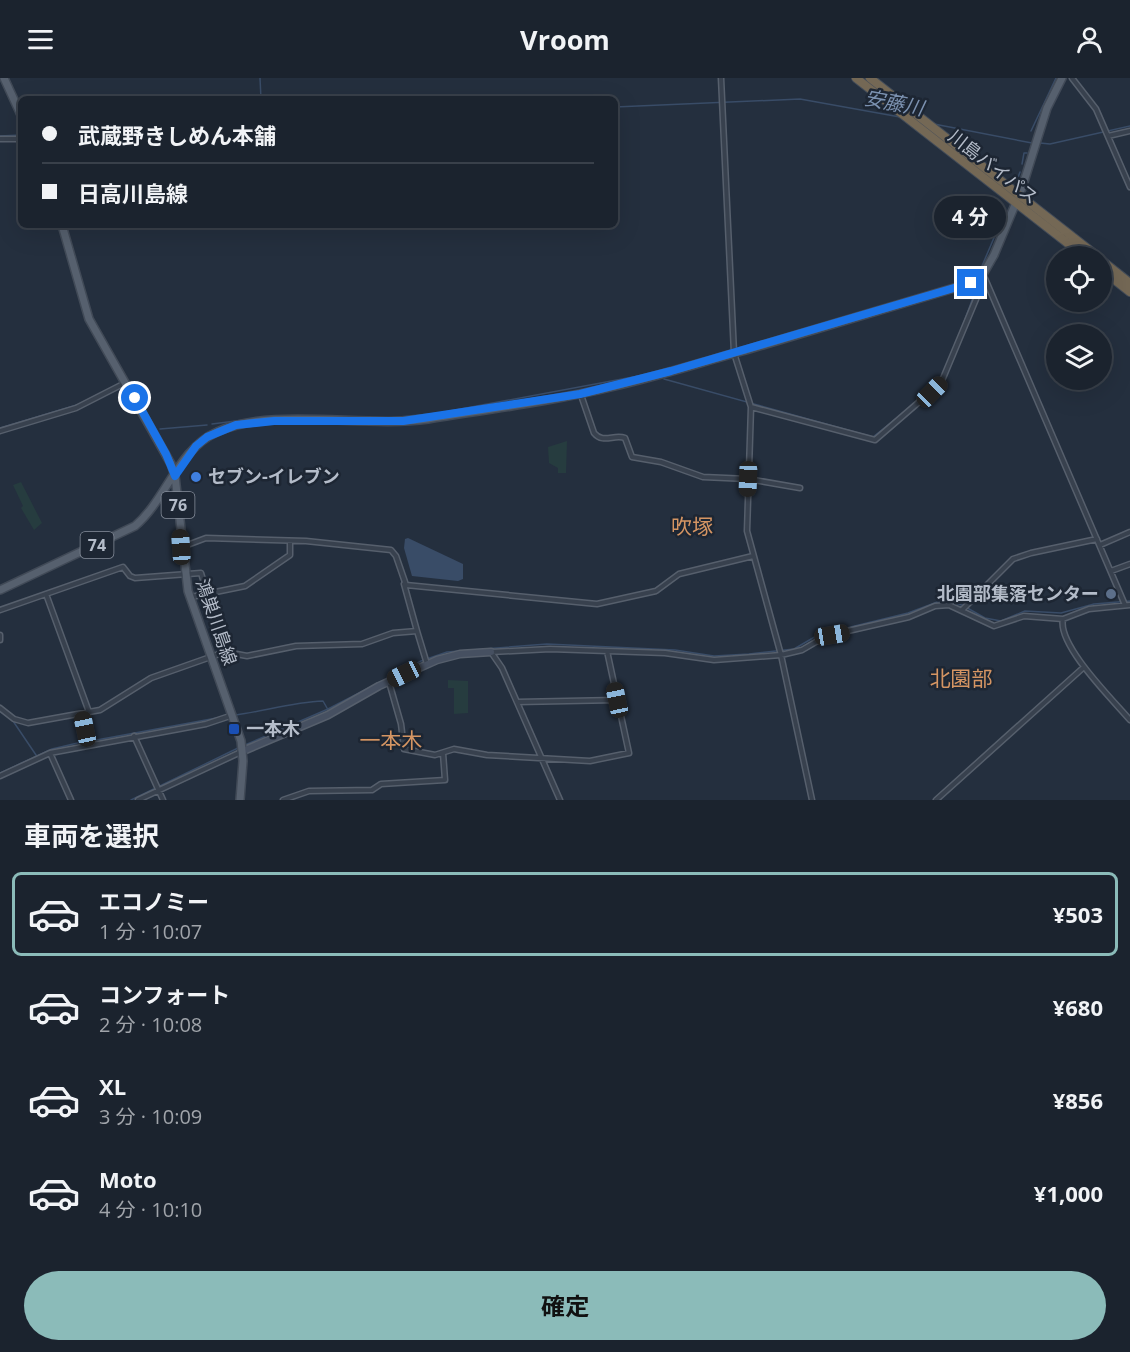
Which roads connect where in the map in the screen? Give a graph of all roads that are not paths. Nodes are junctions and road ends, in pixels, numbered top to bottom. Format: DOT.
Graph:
graph roads {
  1 [pos="4,78"];
  2 [pos="721,78"];
  3 [pos="856,78"];
  4 [pos="870,78"];
  5 [pos="1062,78"];
  6 [pos="1072,78"];
  7 [pos="18,109"];
  8 [pos="1130,131"];
  9 [pos="1108,135"];
  10 [pos="0,139"];
  11 [pos="18,139"];
  12 [pos="1130,187"];
  13 [pos="1019,194"];
  14 [pos="1015,203"];
  15 [pos="63,228"];
  16 [pos="1071,246"];
  17 [pos="1084,246"];
  18 [pos="1112,269"];
  19 [pos="983,274"];
  20 [pos="1112,278"];
  21 [pos="1130,283"];
  22 [pos="1130,292"];
  23 [pos="735,353"];
  24 [pos="126,383"];
  25 [pos="580,394"];
  26 [pos="751,407"];
  27 [pos="0,431"];
  28 [pos="175,476"];
  29 [pos="748,479"];
  30 [pos="800,488"];
  31 [pos="1130,532"];
  32 [pos="1097,539"];
  33 [pos="290,541"];
  34 [pos="1100,545"];
  35 [pos="181,547"];
  36 [pos="753,556"];
  37 [pos="1130,564"];
  38 [pos="1111,571"];
  39 [pos="184,574"];
  40 [pos="404,584"];
  41 [pos="0,590"];
  42 [pos="207,593"];
  43 [pos="46,594"];
  44 [pos="190,598"];
  45 [pos="1128,605"];
  46 [pos="0,610"];
  47 [pos="962,610"];
  48 [pos="1063,619"];
  49 [pos="417,631"];
  50 [pos="607,651"];
  51 [pos="491,652"];
  52 [pos="781,655"];
  53 [pos="212,657"];
  54 [pos="427,664"];
  55 [pos="1084,667"];
  56 [pos="389,682"];
  57 [pos="617,700"];
  58 [pos="517,702"];
  59 [pos="0,708"];
  60 [pos="89,712"];
  61 [pos="82,714"];
  62 [pos="234,715"];
  63 [pos="1130,720"];
  64 [pos="134,736"];
  65 [pos="89,744"];
  66 [pos="243,751"];
  67 [pos="50,753"];
  68 [pos="443,753"];
  69 [pos="542,759"];
  70 [pos="0,776"];
  71 [pos="158,789"];
  72 [pos="71,800"];
  73 [pos="138,800"];
  74 [pos="163,800"];
  75 [pos="240,800"];
  76 [pos="283,800"];
  77 [pos="560,800"];
  78 [pos="812,800"];
  79 [pos="936,800"];
  1 -- 7 [label="main road"];
  2 -- 23 [label="street"];
  3 -- 14 [label="highway, 川島バイパス"];
  4 -- 13 [label="highway, 川島バイパス"];
  5 -- 13 [label="main road"];
  6 -- 9 [label="street"];
  8 -- 9 [label="street"];
  9 -- 12 [label="street"];
  10 -- 11 [label="street"];
  13 -- 14 [label="main road"];
  13 -- 17 [label="highway, 川島バイパス"];
  14 -- 16 [label="highway, 川島バイパス"];
  14 -- 19 [label="main road"];
  15 -- 24 [label="main road, 鴻巣川島線 / 76"];
  18 -- 21 [label="highway"];
  19 -- 23 [label="main road, 74"];
  19 -- 26 [label="street"];
  19 -- 32 [label="street"];
  20 -- 22 [label="highway"];
  23 -- 25 [label="main road, 74"];
  23 -- 26 [label="street"];
  24 -- 27 [label="street"];
  24 -- 28 [label="main road, 鴻巣川島線 / 76"];
  25 -- 28 [label="main road, 74"];
  25 -- 29 [label="street"];
  26 -- 29 [label="street"];
  28 -- 35 [label="main road, 鴻巣川島線 / 76"];
  28 -- 41 [label="main road, 74"];
  29 -- 30 [label="street"];
  29 -- 36 [label="street"];
  31 -- 34 [label="street"];
  32 -- 34 [label="street"];
  32 -- 47 [label="street"];
  33 -- 35 [label="street"];
  33 -- 40 [label="street"];
  33 -- 42 [label="street"];
  34 -- 38 [label="street"];
  35 -- 39 [label="main road, 鴻巣川島線 / 76"];
  36 -- 40 [label="street"];
  36 -- 52 [label="street"];
  37 -- 38 [label="street"];
  38 -- 45 [label="street"];
  39 -- 42 [label="street"];
  39 -- 43 [label="street"];
  39 -- 44 [label="main road, 鴻巣川島線 / 76"];
  40 -- 49 [label="street"];
  42 -- 44 [label="street"];
  43 -- 46 [label="street"];
  43 -- 60 [label="street"];
  44 -- 53 [label="main road, 鴻巣川島線 / 76"];
  45 -- 48 [label="street"];
  47 -- 48 [label="street"];
  47 -- 52 [label="street"];
  48 -- 55 [label="street"];
  49 -- 53 [label="street"];
  49 -- 54 [label="street"];
  50 -- 51 [label="street"];
  50 -- 52 [label="street"];
  50 -- 57 [label="street"];
  51 -- 54 [label="street"];
  51 -- 58 [label="street"];
  52 -- 78 [label="street"];
  53 -- 60 [label="street"];
  53 -- 62 [label="main road, 鴻巣川島線 / 76"];
  54 -- 56 [label="street"];
  55 -- 63 [label="street"];
  55 -- 79 [label="street"];
  56 -- 66 [label="street"];
  56 -- 68 [label="street"];
  57 -- 58 [label="street"];
  57 -- 69 [label="street"];
  58 -- 69 [label="street"];
  59 -- 61 [label="street"];
  60 -- 61 [label="street"];
  61 -- 65 [label="street"];
  62 -- 64 [label="street"];
  62 -- 66 [label="main road, 鴻巣川島線 / 76"];
  64 -- 65 [label="street"];
  64 -- 71 [label="street"];
  65 -- 67 [label="street"];
  66 -- 71 [label="street"];
  66 -- 75 [label="main road, 鴻巣川島線 / 76"];
  67 -- 70 [label="street"];
  67 -- 72 [label="street"];
  68 -- 69 [label="street"];
  68 -- 76 [label="street"];
  69 -- 77 [label="street"];
  71 -- 73 [label="street"];
  71 -- 74 [label="street"];
}
